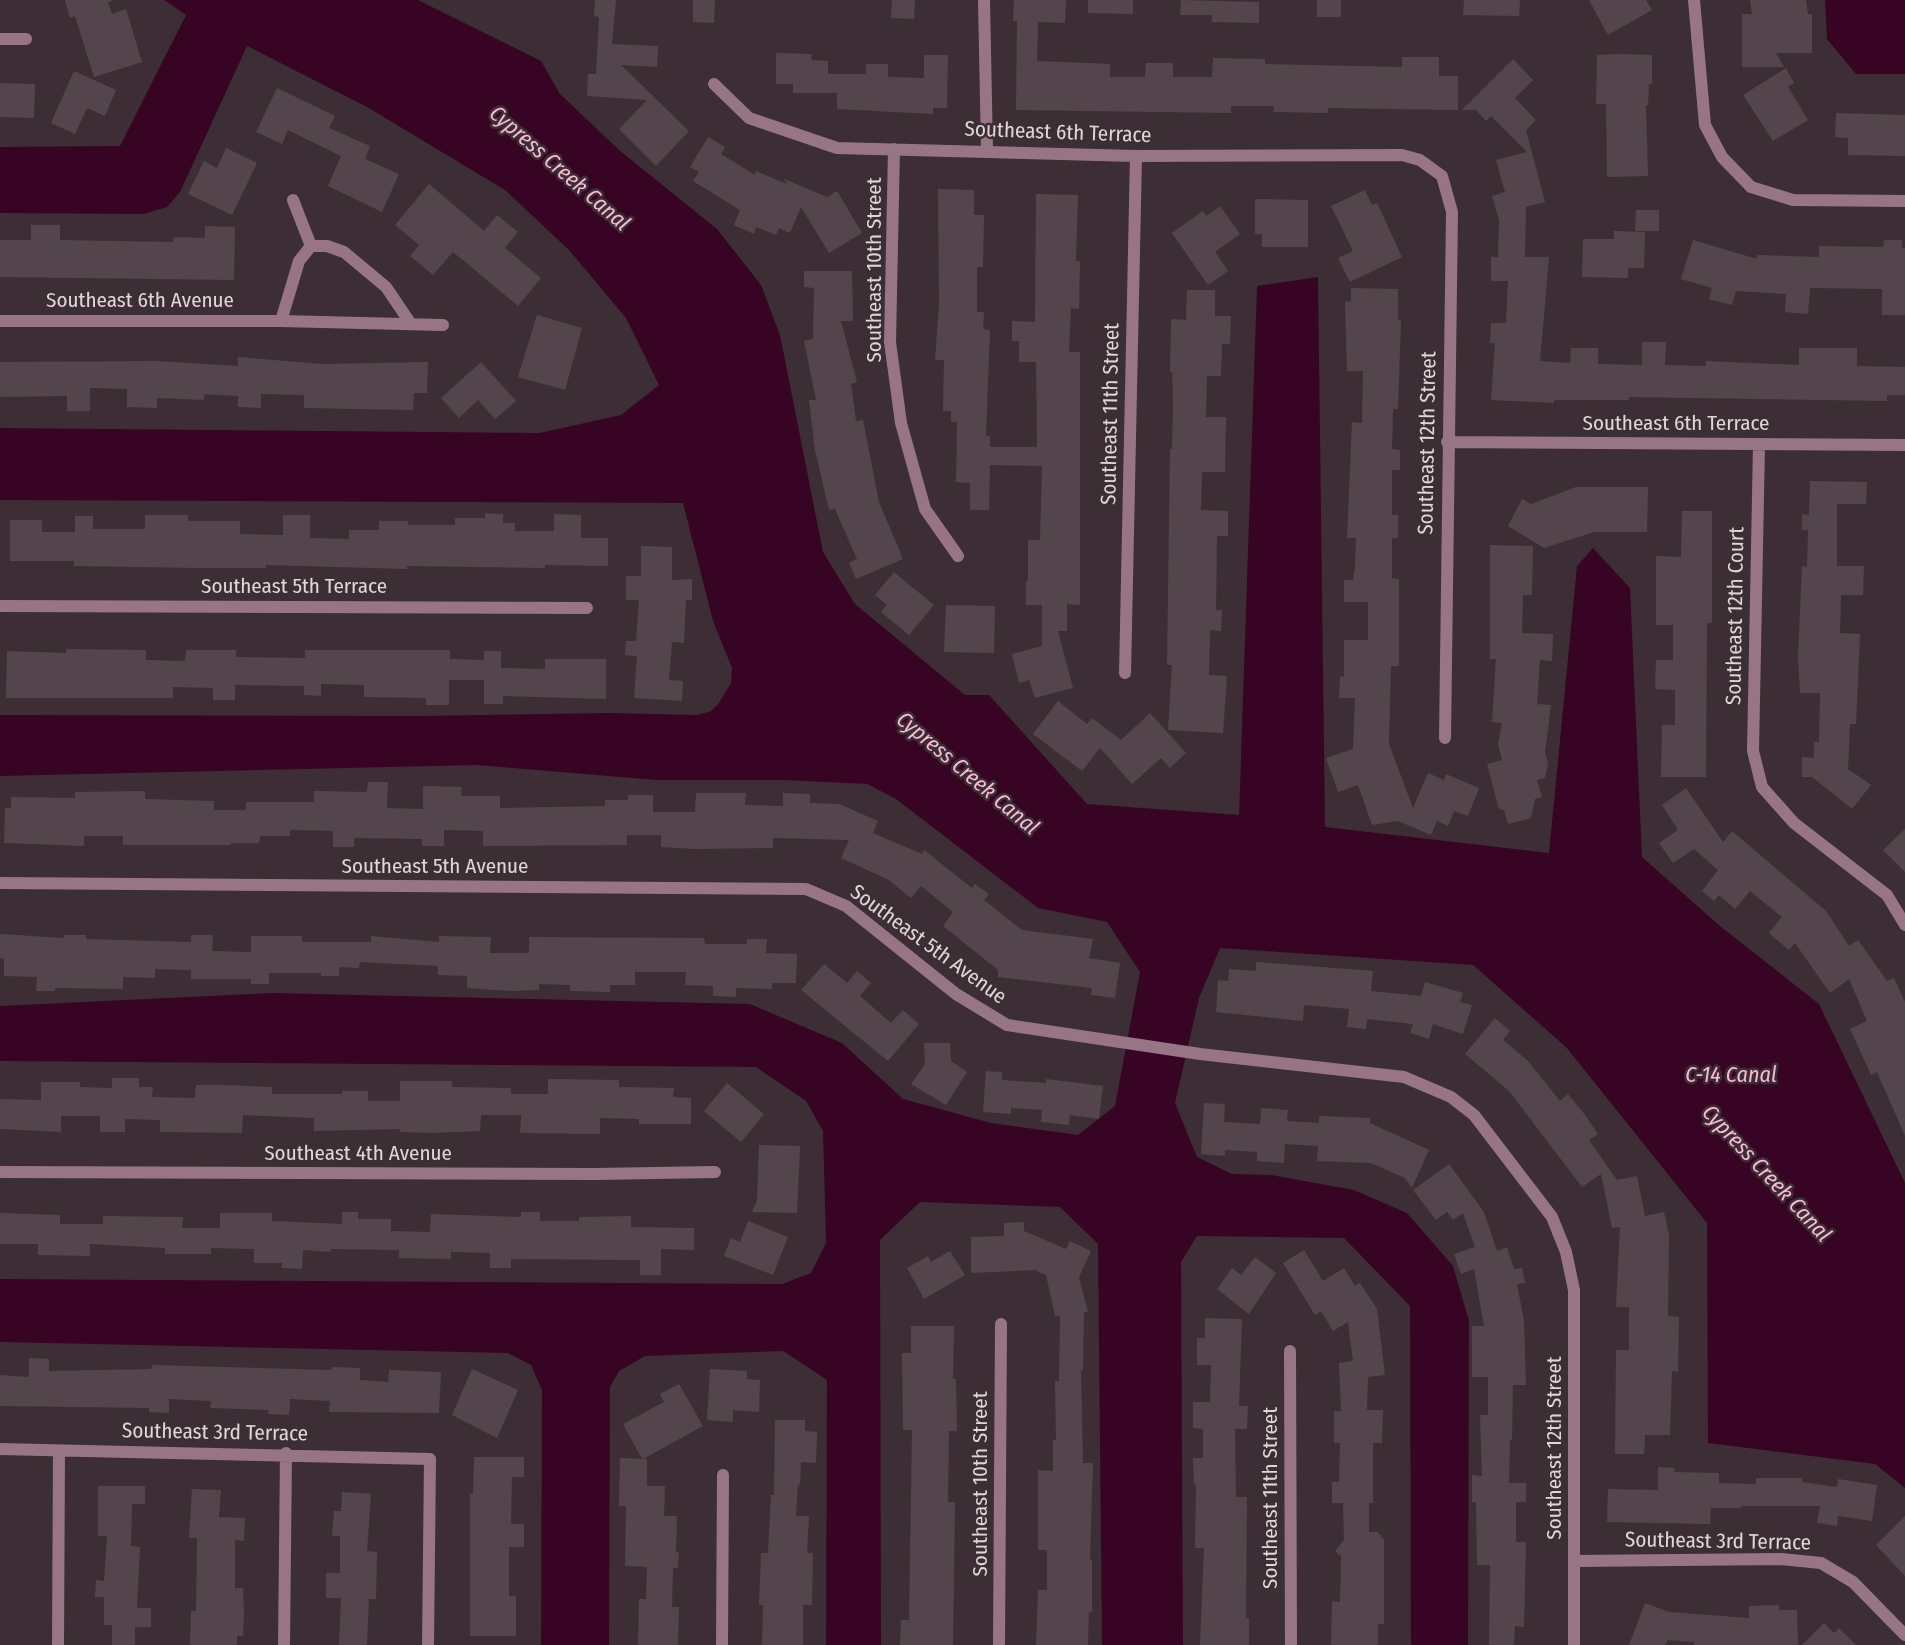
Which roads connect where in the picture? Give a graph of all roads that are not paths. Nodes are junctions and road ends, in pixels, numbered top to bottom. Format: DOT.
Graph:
graph roads {
  1 [pos="984,0"];
  2 [pos="1694,0"];
  3 [pos="0,39"];
  4 [pos="26,39"];
  5 [pos="714,84"];
  6 [pos="894,149"];
  7 [pos="987,150"];
  8 [pos="1136,156"];
  9 [pos="1420,160"];
  10 [pos="293,200"];
  11 [pos="1905,201"];
  12 [pos="311,246"];
  13 [pos="0,321"];
  14 [pos="281,321"];
  15 [pos="411,324"];
  16 [pos="444,324"];
  17 [pos="1447,442"];
  18 [pos="1758,445"];
  19 [pos="1905,445"];
  20 [pos="958,556"];
  21 [pos="0,606"];
  22 [pos="587,608"];
  23 [pos="1125,673"];
  24 [pos="1445,738"];
  25 [pos="0,883"];
  26 [pos="1905,925"];
  27 [pos="0,1172"];
  28 [pos="715,1172"];
  29 [pos="1566,1252"];
  30 [pos="1001,1324"];
  31 [pos="1290,1351"];
  32 [pos="0,1449"];
  33 [pos="59,1450"];
  34 [pos="286,1453"];
  35 [pos="723,1474"];
  36 [pos="1575,1561"];
  37 [pos="1905,1635"];
  38 [pos="58,1645"];
  39 [pos="284,1645"];
  40 [pos="428,1645"];
  41 [pos="722,1645"];
  42 [pos="999,1645"];
  43 [pos="1291,1645"];
  44 [pos="1574,1645"];
  1 -- 7 [label="street"];
  2 -- 11 [label="street"];
  3 -- 4 [label="street"];
  5 -- 6 [label="street, Southeast 6th Terrace"];
  6 -- 7 [label="street, Southeast 6th Terrace"];
  6 -- 20 [label="street, Southeast 10th Street"];
  7 -- 8 [label="street, Southeast 6th Terrace"];
  8 -- 9 [label="street, Southeast 6th Terrace"];
  8 -- 23 [label="street, Southeast 11th Street"];
  9 -- 17 [label="street, Southeast 12th Street"];
  10 -- 12 [label="street"];
  12 -- 14 [label="street"];
  12 -- 15 [label="street"];
  13 -- 14 [label="street, Southeast 6th Avenue"];
  14 -- 15 [label="street, Southeast 6th Avenue"];
  15 -- 16 [label="street, Southeast 6th Avenue"];
  17 -- 18 [label="street, Southeast 6th Terrace"];
  17 -- 24 [label="street, Southeast 12th Street"];
  18 -- 19 [label="street, Southeast 6th Terrace"];
  18 -- 26 [label="street, Southeast 12th Court"];
  21 -- 22 [label="street, Southeast 5th Terrace"];
  25 -- 29 [label="street, Southeast 5th Avenue"];
  27 -- 28 [label="street, Southeast 4th Avenue"];
  29 -- 36 [label="street, Southeast 12th Street"];
  30 -- 42 [label="street, Southeast 10th Street"];
  31 -- 43 [label="street, Southeast 11th Street"];
  32 -- 33 [label="street, Southeast 3rd Terrace"];
  33 -- 34 [label="street, Southeast 3rd Terrace"];
  33 -- 38 [label="street"];
  34 -- 39 [label="street"];
  34 -- 40 [label="street, Southeast 3rd Terrace"];
  35 -- 41 [label="street"];
  36 -- 37 [label="street, Southeast 3rd Terrace"];
  36 -- 44 [label="street, Southeast 12th Street"];
}
